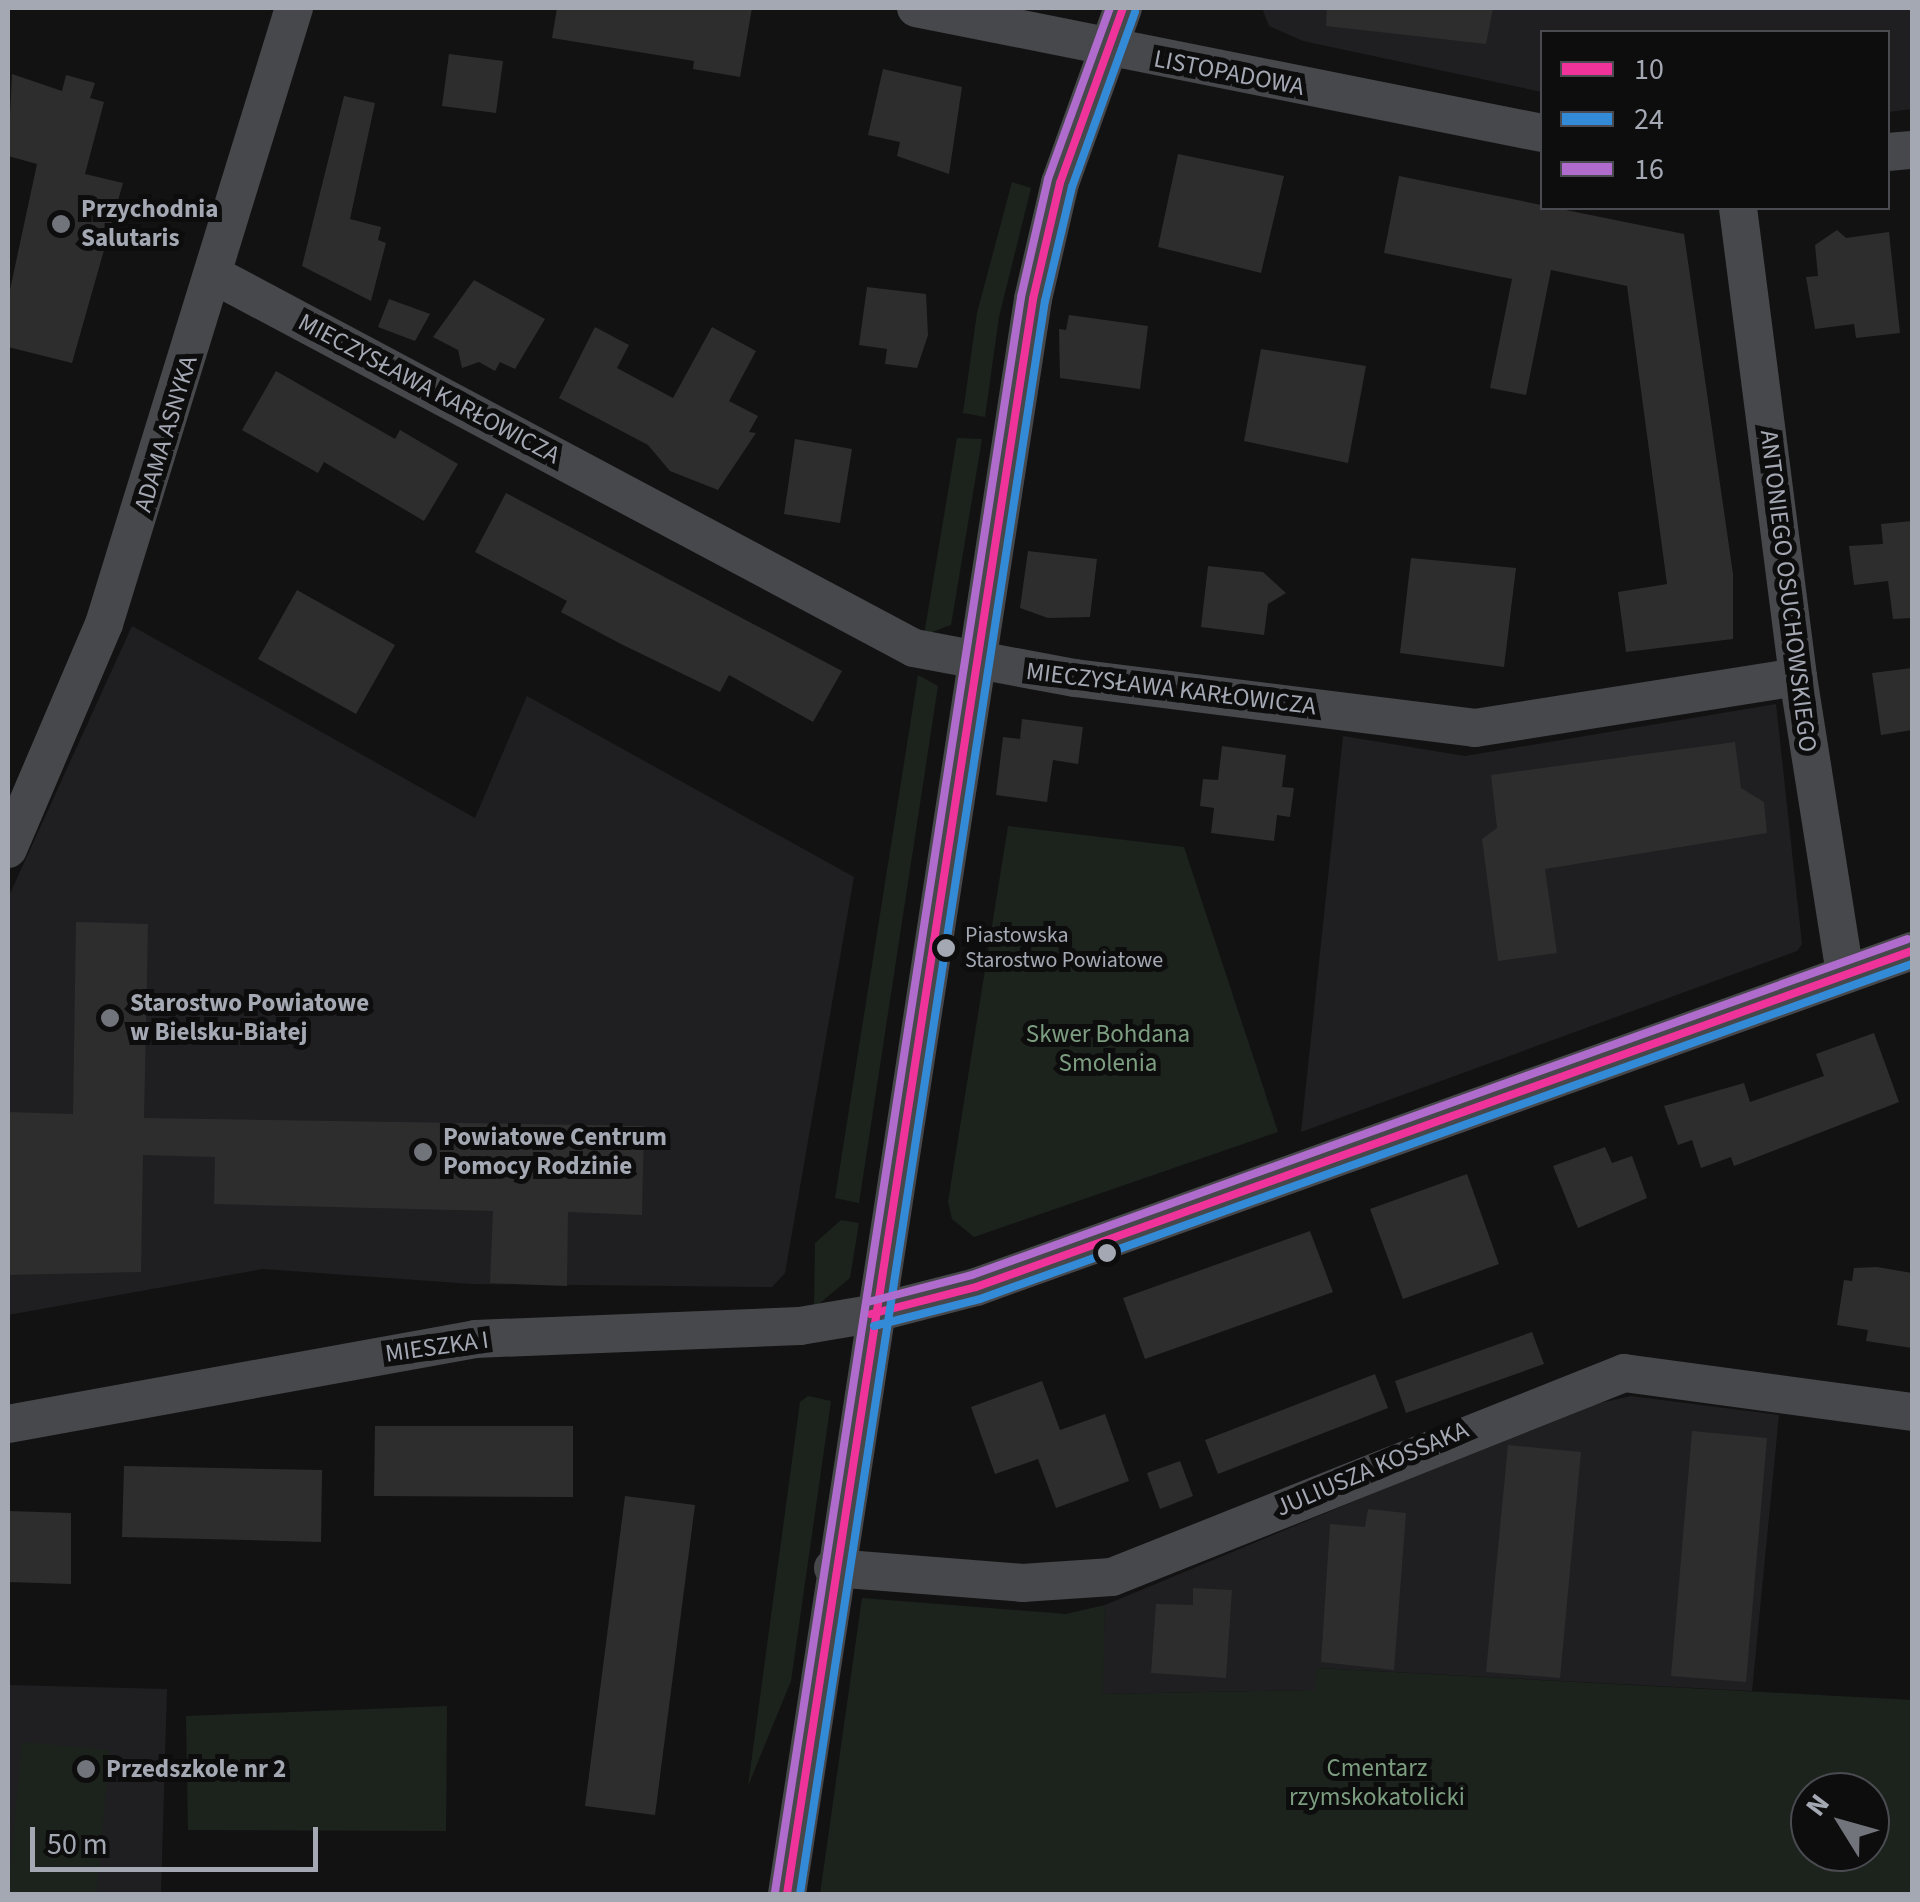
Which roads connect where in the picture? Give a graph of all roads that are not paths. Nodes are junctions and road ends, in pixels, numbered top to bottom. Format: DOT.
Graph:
graph roads {
  1 [pos="294,8"];
  2 [pos="916,8"];
  3 [pos="1123,8"];
  4 [pos="1106,49"];
  5 [pos="1540,134"];
  6 [pos="1738,210"];
  7 [pos="214,275"];
  8 [pos="971,662"];
  9 [pos="1798,677"];
  10 [pos="8,849"];
  11 [pos="1912,951"];
  12 [pos="1846,973"];
  13 [pos="871,1314"];
  14 [pos="1912,1412"];
  15 [pos="8,1424"];
  16 [pos="833,1568"];
  17 [pos="787,1894"];
  1 -- 7 [label="street, ADAMA ASNYKA"];
  2 -- 4 [label="street, LISTOPADOWA"];
  3 -- 4 [label="street"];
  4 -- 5 [label="street, LISTOPADOWA"];
  4 -- 8 [label="street"];
  6 -- 9 [label="street, ANTONIEGO OSUCHOWSKIEGO"];
  7 -- 8 [label="street, MIECZYSŁAWA KARŁOWICZA"];
  7 -- 10 [label="street, ADAMA ASNYKA"];
  8 -- 9 [label="street, MIECZYSŁAWA KARŁOWICZA"];
  8 -- 13 [label="street"];
  9 -- 12 [label="street, ANTONIEGO OSUCHOWSKIEGO"];
  11 -- 12 [label="street, MIESZKA I"];
  12 -- 13 [label="street, MIESZKA I"];
  13 -- 15 [label="street, MIESZKA I"];
  13 -- 16 [label="street"];
  14 -- 16 [label="street, JULIUSZA KOSSAKA"];
  16 -- 17 [label="street"];
}
